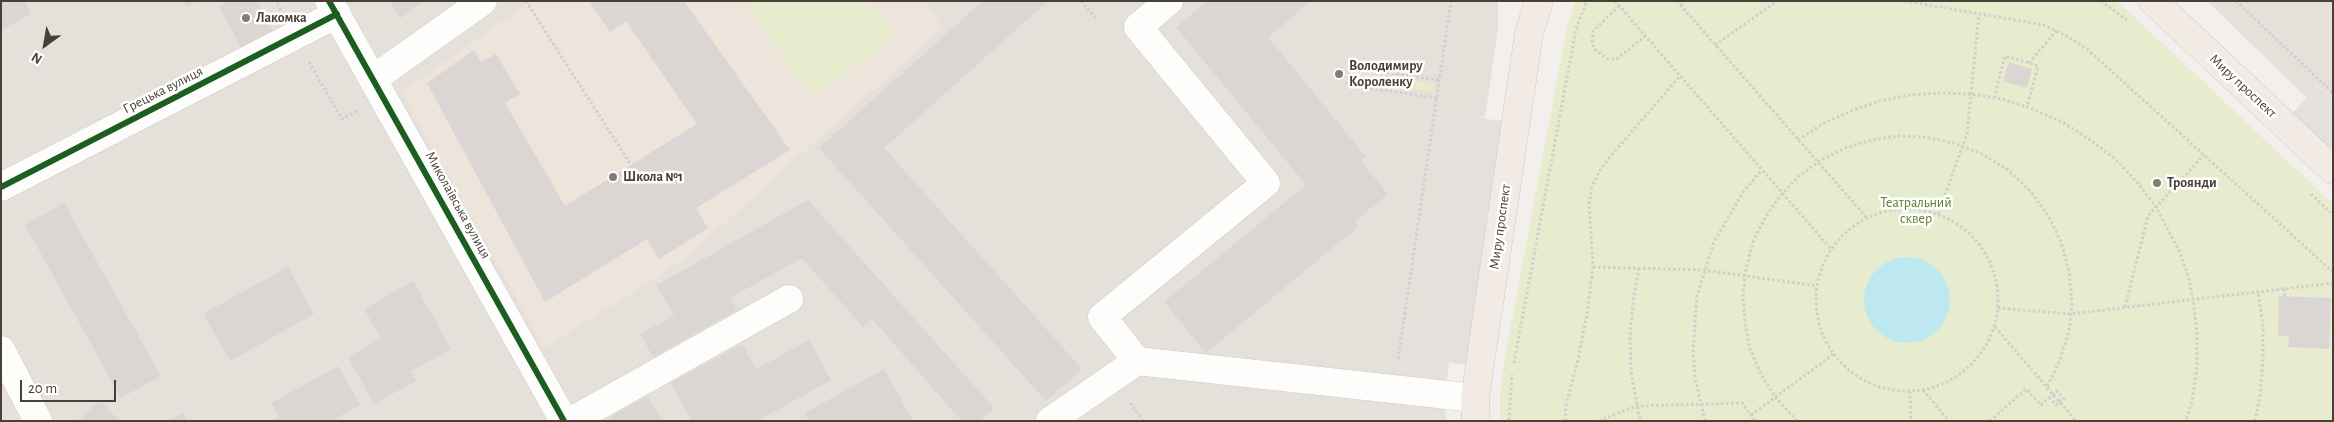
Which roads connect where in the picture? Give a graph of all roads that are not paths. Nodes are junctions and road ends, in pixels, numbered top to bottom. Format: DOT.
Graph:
graph roads {
  1 [pos="483,1"];
  2 [pos="1169,1"];
  3 [pos="1527,1"];
  4 [pos="1539,1"];
  5 [pos="2154,1"];
  6 [pos="333,8"];
  7 [pos="1529,33"];
  8 [pos="373,79"];
  9 [pos="2333,170"];
  10 [pos="1,187"];
  11 [pos="789,299"];
  12 [pos="1,350"];
  13 [pos="1137,361"];
  14 [pos="1476,409"];
  15 [pos="38,421"];
  16 [pos="564,421"];
  17 [pos="571,421"];
  18 [pos="1050,421"];
  1 -- 8 [label="street"];
  2 -- 13 [label="street"];
  3 -- 7 [label="main road, Миру проспект"];
  4 -- 7 [label="main road, Миру проспект"];
  5 -- 9 [label="main road, Миру проспект"];
  6 -- 8 [label="street, Миколаївська вулиця"];
  6 -- 10 [label="street, Грецька вулиця"];
  7 -- 14 [label="main road, Миру проспект"];
  8 -- 16 [label="street, Миколаївська вулиця"];
  11 -- 17 [label="street"];
  12 -- 15 [label="street"];
  13 -- 14 [label="street"];
  13 -- 18 [label="street"];
}
